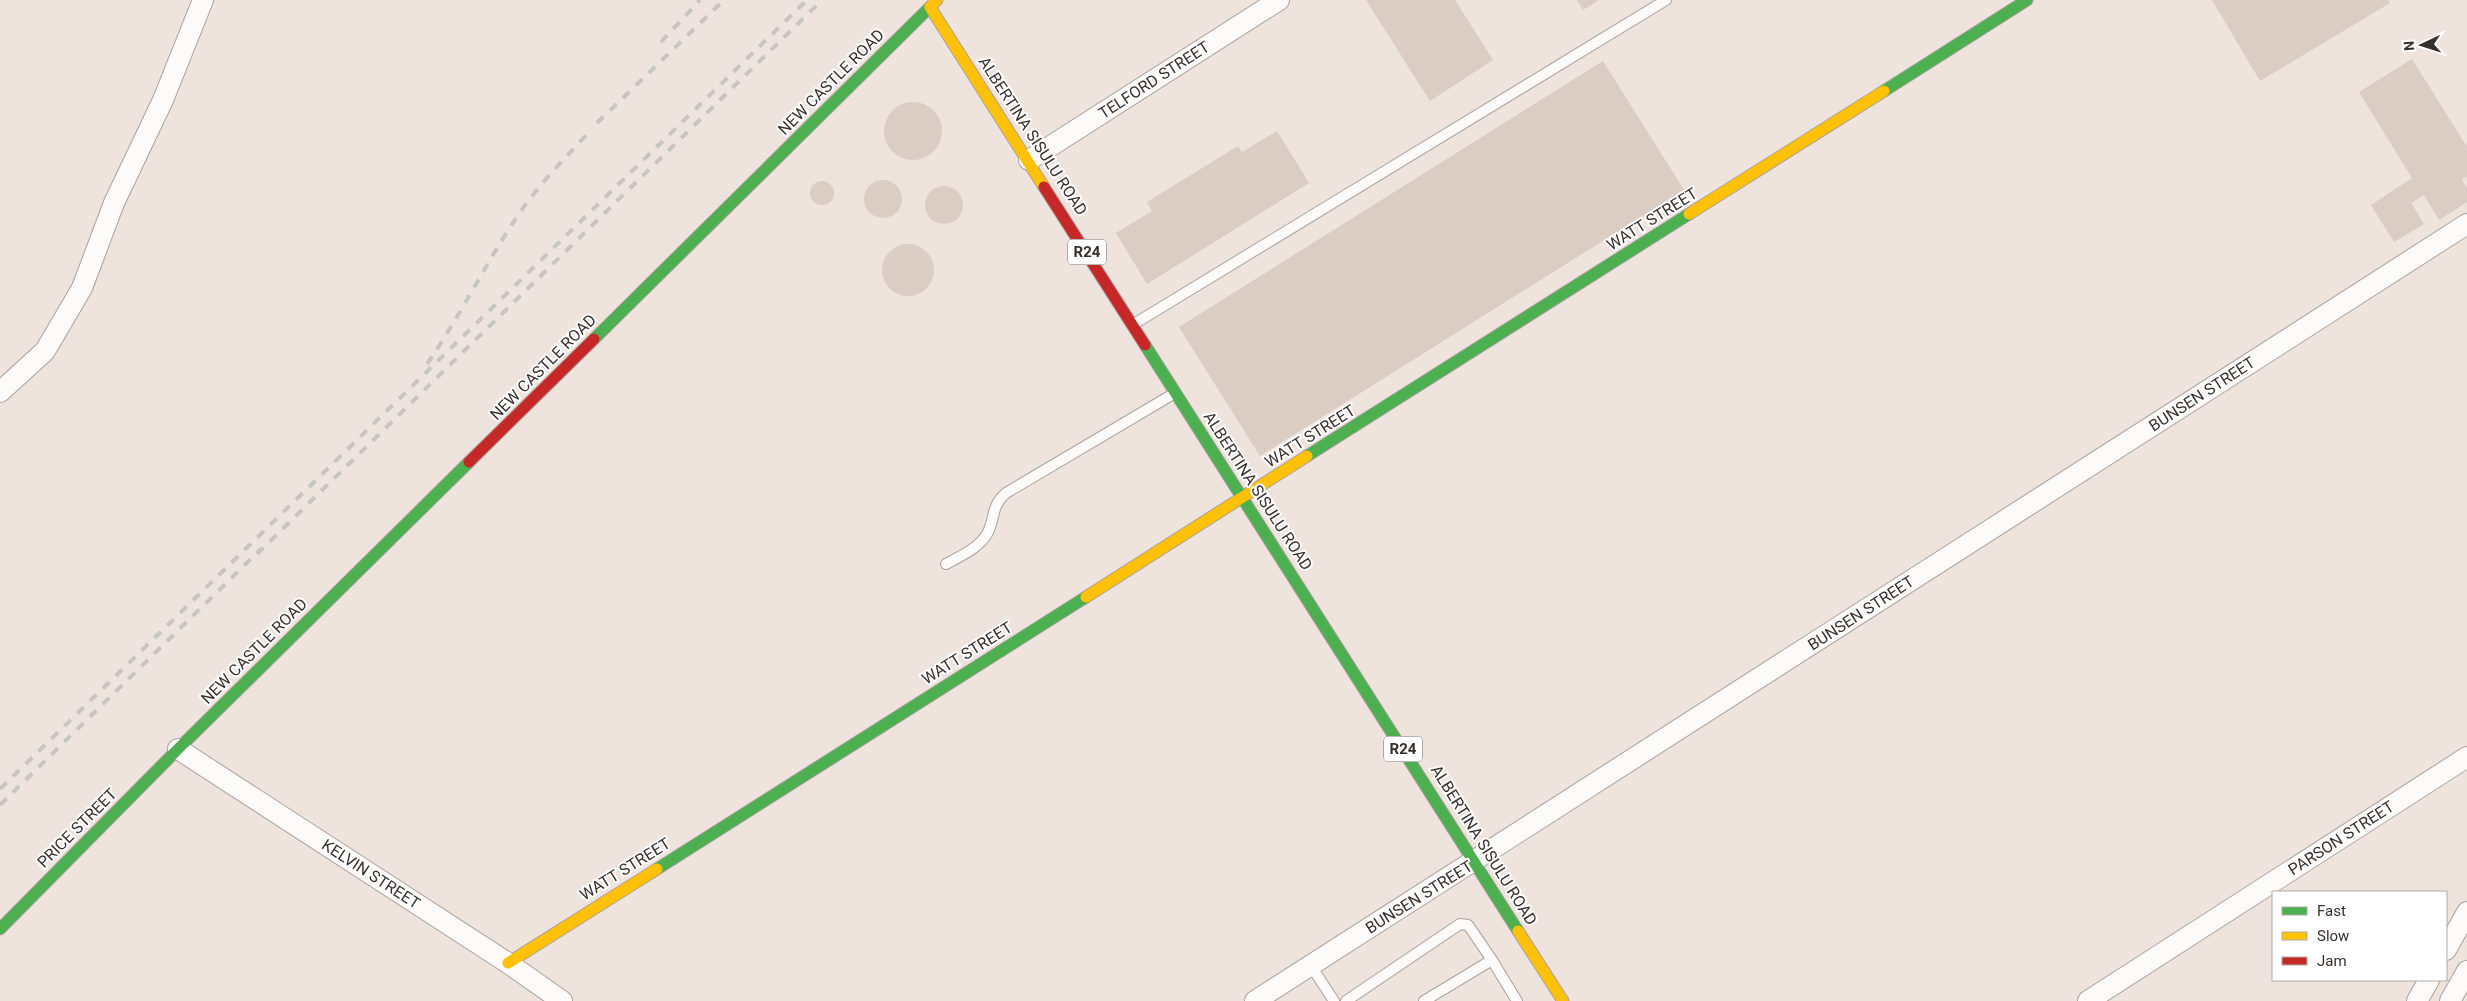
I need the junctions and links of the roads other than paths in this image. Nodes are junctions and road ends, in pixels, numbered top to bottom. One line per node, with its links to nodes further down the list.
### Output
1 (203, 0): 9 (street)
2 (1279, 0): 6 (street, TELFORD STREET)
3 (1666, 0): 8 (lane)
4 (2027, 0): 11 (street, WATT STREET)
5 (933, 3): 6 (street, ALBERTINA SISULU ROAD / R24); 13 (street, NEW CASTLE ROAD)
6 (1029, 160): 8 (street, ALBERTINA SISULU ROAD / R24)
7 (2467, 224): 15 (street, BUNSEN STREET)
8 (1133, 324): 10 (street, ALBERTINA SISULU ROAD / R24)
9 (0, 392)
10 (1176, 392): 11 (street, ALBERTINA SISULU ROAD / R24); 12 (lane)
11 (1243, 498): 15 (street, ALBERTINA SISULU ROAD / R24); 20 (street, WATT STREET)
12 (946, 564)
13 (178, 749): 17 (street, PRICE STREET); 20 (street, KELVIN STREET)
14 (2467, 757): 32 (street, PARSON STREET)
15 (1475, 861): 21 (street, BUNSEN STREET); 31 (street, ALBERTINA SISULU ROAD / R24)
16 (2467, 912): 18 (street)
17 (0, 929)
18 (2447, 948)
19 (1492, 960): 25 (lane); 29 (lane); 30 (lane)
20 (508, 963): 26 (street, KELVIN STREET)
21 (1311, 966): 27 (street, BUNSEN STREET); 28 (lane)
22 (2467, 971): 24 (street)
23 (2428, 981): 33 (street)
24 (2458, 995)
25 (1515, 1000)
26 (562, 1001)
27 (1255, 1001)
28 (1334, 1001)
29 (1346, 1001)
30 (1424, 1001)
31 (1563, 1001)
32 (2088, 1001)
33 (2417, 1001)

